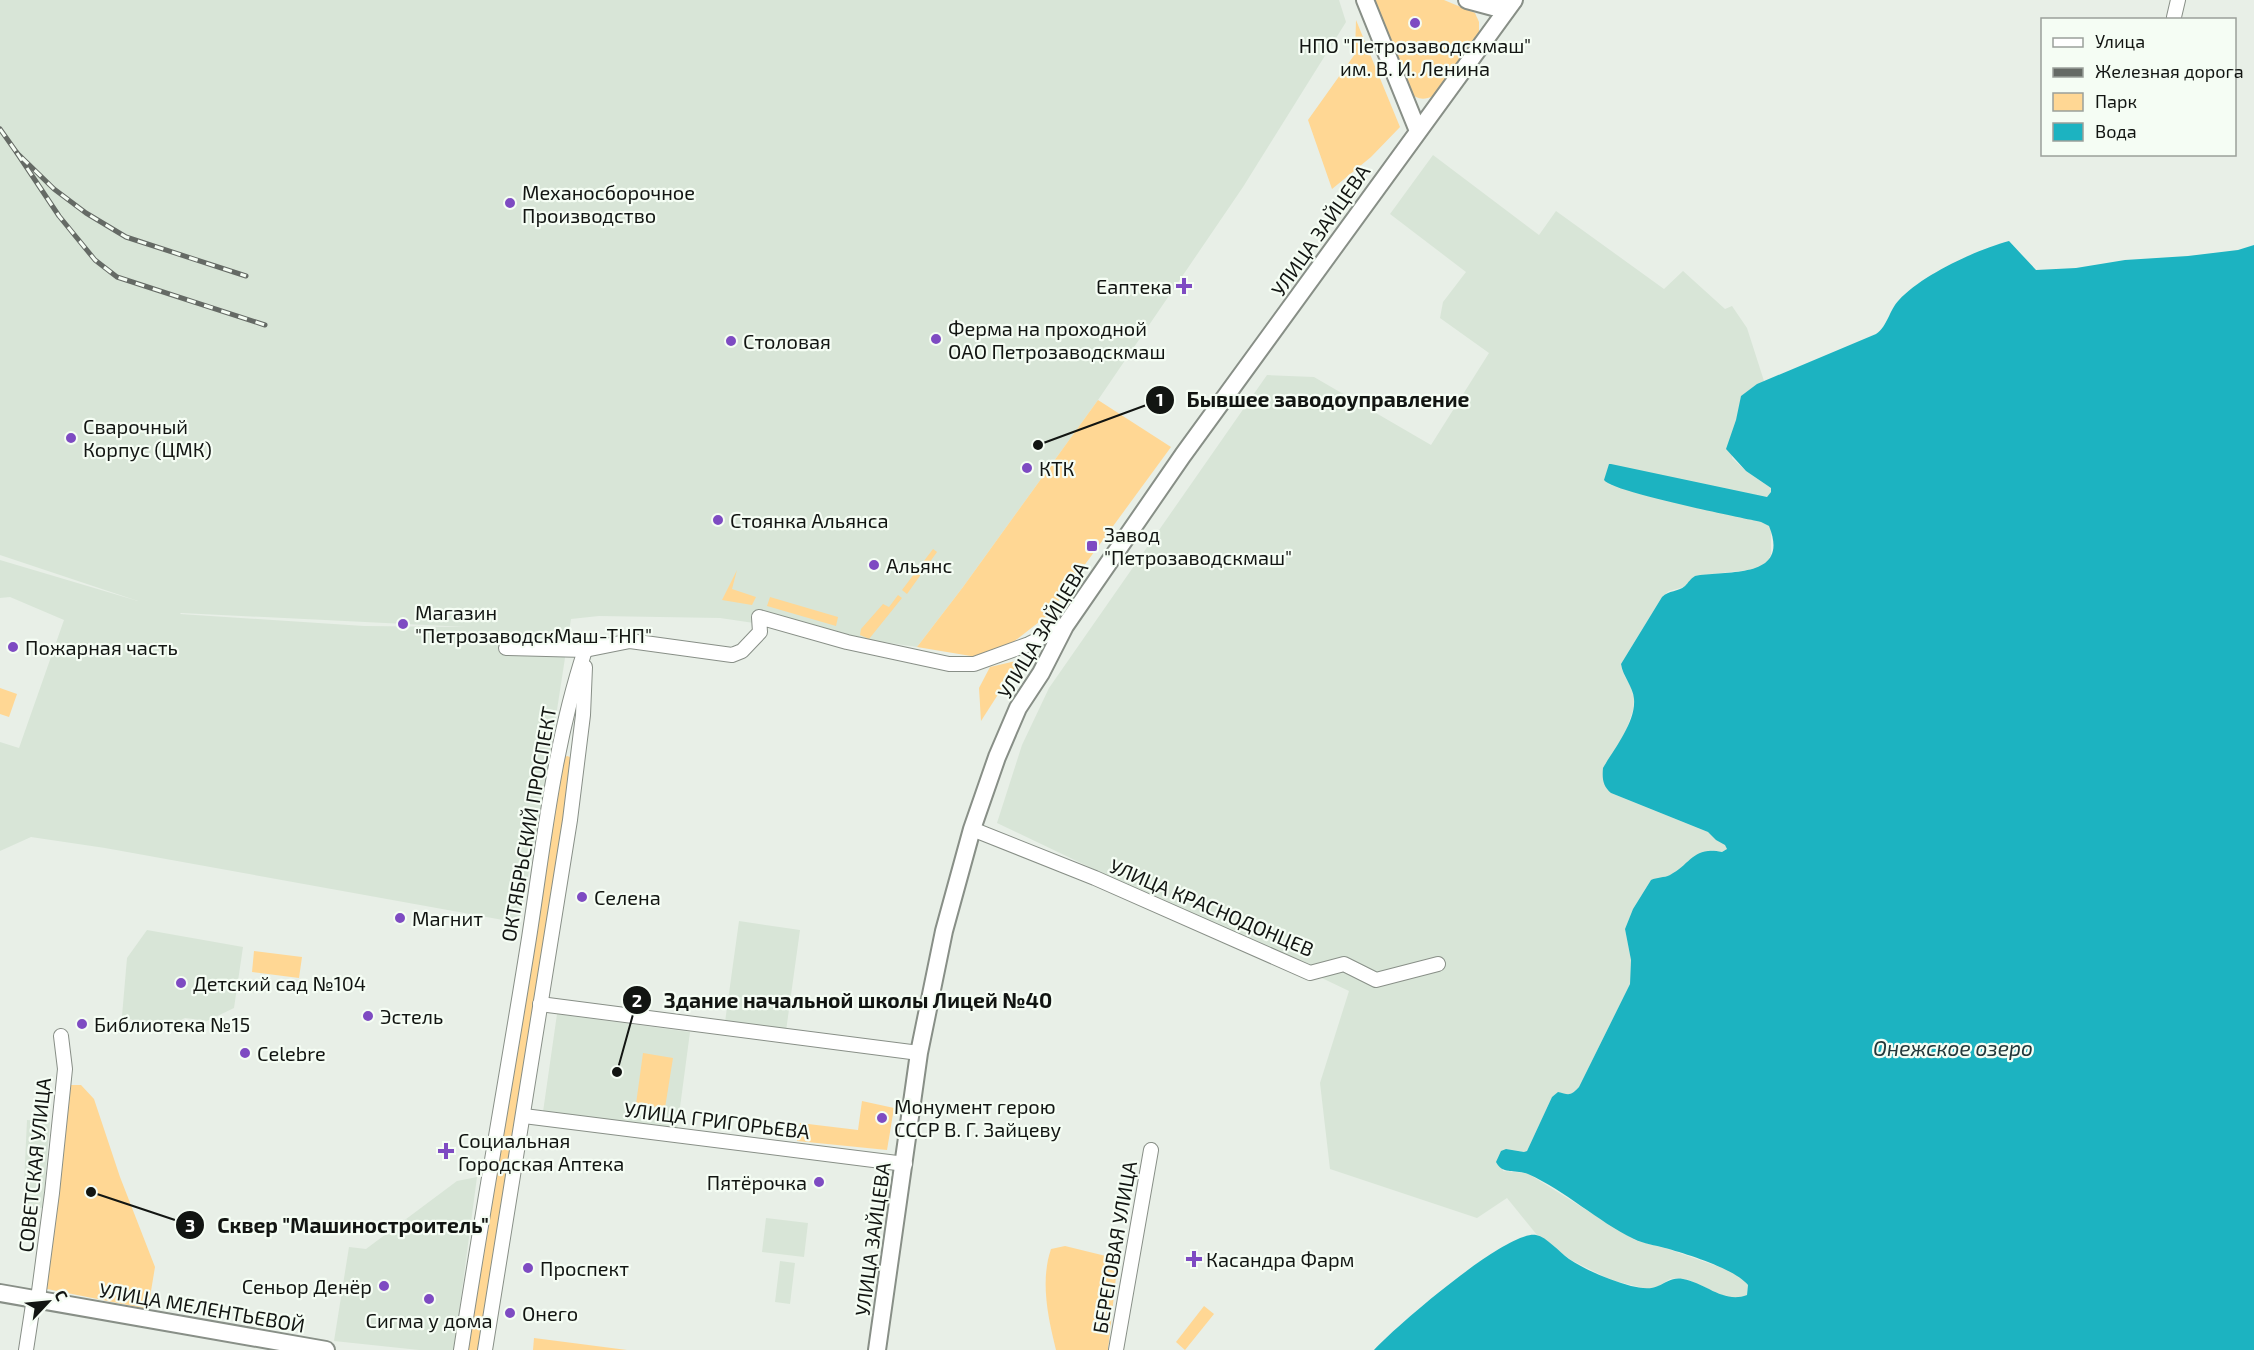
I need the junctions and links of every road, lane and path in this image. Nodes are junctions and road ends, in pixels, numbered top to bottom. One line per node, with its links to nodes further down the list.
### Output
1 (2178, 0): 5 (street)
2 (1367, 1): 7 (main road)
3 (1514, 1): 4 (main road); 6 (main road, УЛИЦА ЗАЙЦЕВА)
4 (1473, 2): 6 (main road)
5 (2174, 17)
6 (1486, 38): 8 (main road, УЛИЦА ЗАЙЦЕВА)
7 (1403, 95): 8 (main road); 9 (main road)
8 (1439, 103): 9 (main road, УЛИЦА ЗАЙЦЕВА)
9 (1418, 131): 10 (main road, УЛИЦА ЗАЙЦЕВА)
10 (1065, 626): 12 (street); 15 (main road, УЛИЦА ЗАЙЦЕВА)
11 (506, 648): 12 (street)
12 (585, 650): 13 (street, ОКТЯБРЬСКИЙ ПРОСПЕКТ); 14 (street, ОКТЯБРЬСКИЙ ПРОСПЕКТ)
13 (558, 753): 14 (street); 16 (street, ОКТЯБРЬСКИЙ ПРОСПЕКТ)
14 (579, 760): 17 (street, ОКТЯБРЬСКИЙ ПРОСПЕКТ)
15 (972, 829): 18 (street, УЛИЦА КРАСНОДОНЦЕВ); 21 (main road, УЛИЦА ЗАЙЦЕВА)
16 (526, 957): 17 (street); 22 (street, ОКТЯБРЬСКИЙ ПРОСПЕКТ)
17 (548, 959): 19 (street, ОКТЯБРЬСКИЙ ПРОСПЕКТ)
18 (1438, 964)
19 (540, 1004): 21 (street); 23 (street, ОКТЯБРЬСКИЙ ПРОСПЕКТ)
20 (61, 1036): 30 (street, СОВЕТСКАЯ УЛИЦА)
21 (919, 1053): 26 (main road, УЛИЦА ЗАЙЦЕВА)
22 (505, 1079): 23 (street); 27 (street, ОКТЯБРЬСКИЙ ПРОСПЕКТ)
23 (528, 1082): 24 (street, ОКТЯБРЬСКИЙ ПРОСПЕКТ)
24 (524, 1116): 26 (street, УЛИЦА ГРИГОРЬЕВА); 28 (street, ОКТЯБРЬСКИЙ ПРОСПЕКТ)
25 (1151, 1150): 36 (street, БЕРЕГОВАЯ УЛИЦА)
26 (904, 1164): 35 (main road, УЛИЦА ЗАЙЦЕВА)
27 (482, 1222): 28 (street); 33 (street, ОКТЯБРЬСКИЙ ПРОСПЕКТ)
28 (505, 1227): 34 (street, ОКТЯБРЬСКИЙ ПРОСПЕКТ)
29 (0, 1293): 30 (main road, УЛИЦА МЕЛЕНТЬЕВОЙ)
30 (36, 1299): 31 (street, СОВЕТСКАЯ УЛИЦА); 32 (main road, УЛИЦА МЕЛЕНТЬЕВОЙ)
31 (26, 1350)
32 (326, 1350)
33 (461, 1350)
34 (485, 1350)
35 (877, 1350)
36 (1116, 1350)

